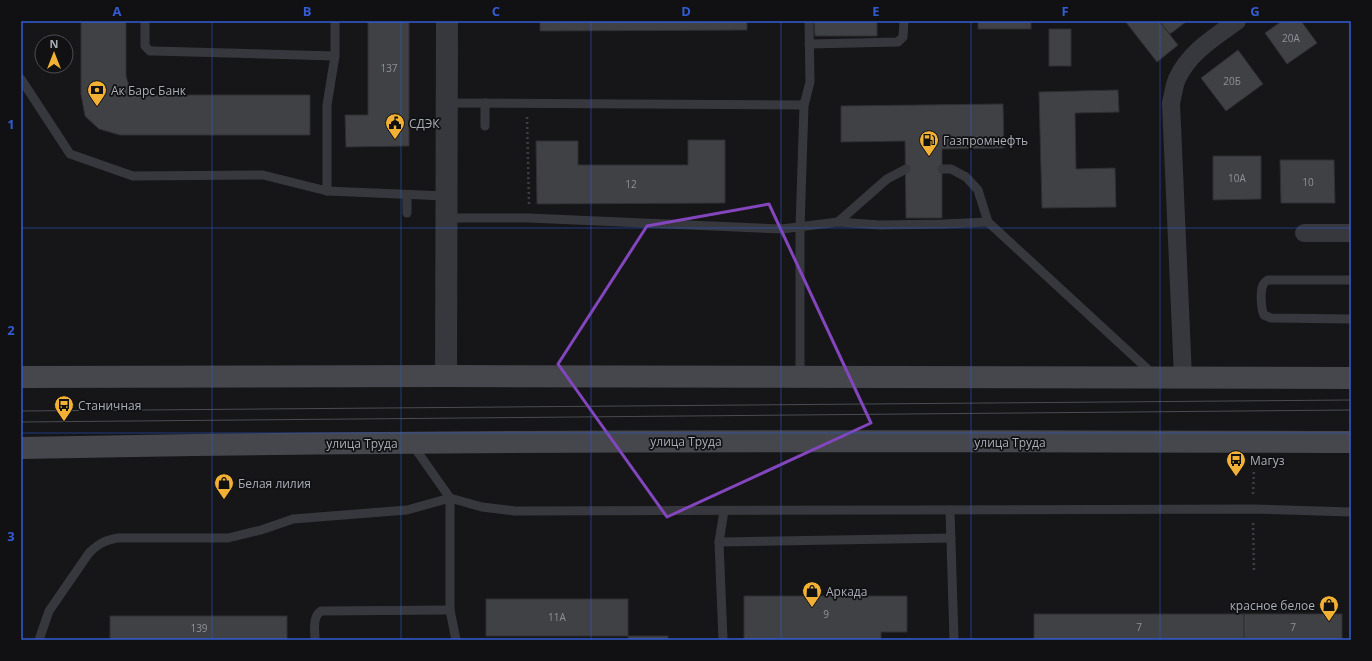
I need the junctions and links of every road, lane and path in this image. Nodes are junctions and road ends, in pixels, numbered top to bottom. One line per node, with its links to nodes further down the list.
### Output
1 (144, 21): 8 (lane)
2 (335, 21): 8 (lane)
3 (447, 21): 10 (street)
4 (809, 21): 7 (lane)
5 (904, 21): 7 (lane)
6 (1237, 21): 36 (street)
7 (809, 44): 12 (lane)
8 (335, 56): 17 (lane)
9 (21, 79): 17 (lane)
10 (447, 103): 11 (lane); 19 (street)
11 (485, 103): 12 (lane); 14 (lane)
12 (804, 105): 25 (lane)
13 (527, 117): 22 (path)
14 (485, 126)
15 (906, 169): 23 (lane)
16 (942, 169): 24 (lane)
17 (327, 192): 18 (lane)
18 (407, 195): 19 (lane); 20 (lane)
19 (446, 196): 21 (street)
20 (407, 213)
21 (447, 218): 22 (lane); 31 (street)
22 (529, 218): 25 (lane)
23 (838, 222): 24 (lane); 25 (lane)
24 (988, 222): 35 (lane)
25 (800, 228): 32 (lane)
26 (1304, 233): 27 (street)
27 (1351, 234)
28 (1351, 280): 29 (lane)
29 (1351, 319)
30 (21, 365): 34 (main road)
31 (446, 376): 32 (main road); 34 (main road)
32 (800, 376): 35 (main road)
33 (21, 377): 34 (main road)
34 (50, 377)
35 (1157, 377): 36 (main road)
36 (1183, 377): 37 (main road)
37 (1351, 378)
38 (1351, 442): 39 (main road, улица Труда)
39 (412, 443): 40 (main road, улица Труда); 43 (lane)
40 (71, 447): 41 (main road, улица Труда); 42 (main road)
41 (21, 448)
42 (21, 462)
43 (450, 498): 45 (lane); 49 (lane); 50 (lane)
44 (950, 510): 45 (lane); 46 (lane); 47 (lane)
45 (724, 511): 48 (lane)
46 (1351, 512)
47 (951, 538): 48 (lane); 54 (lane)
48 (719, 542): 53 (lane)
49 (450, 610): 51 (lane); 52 (lane)
50 (39, 640)
51 (315, 640)
52 (456, 640)
53 (723, 640)
54 (954, 640)

